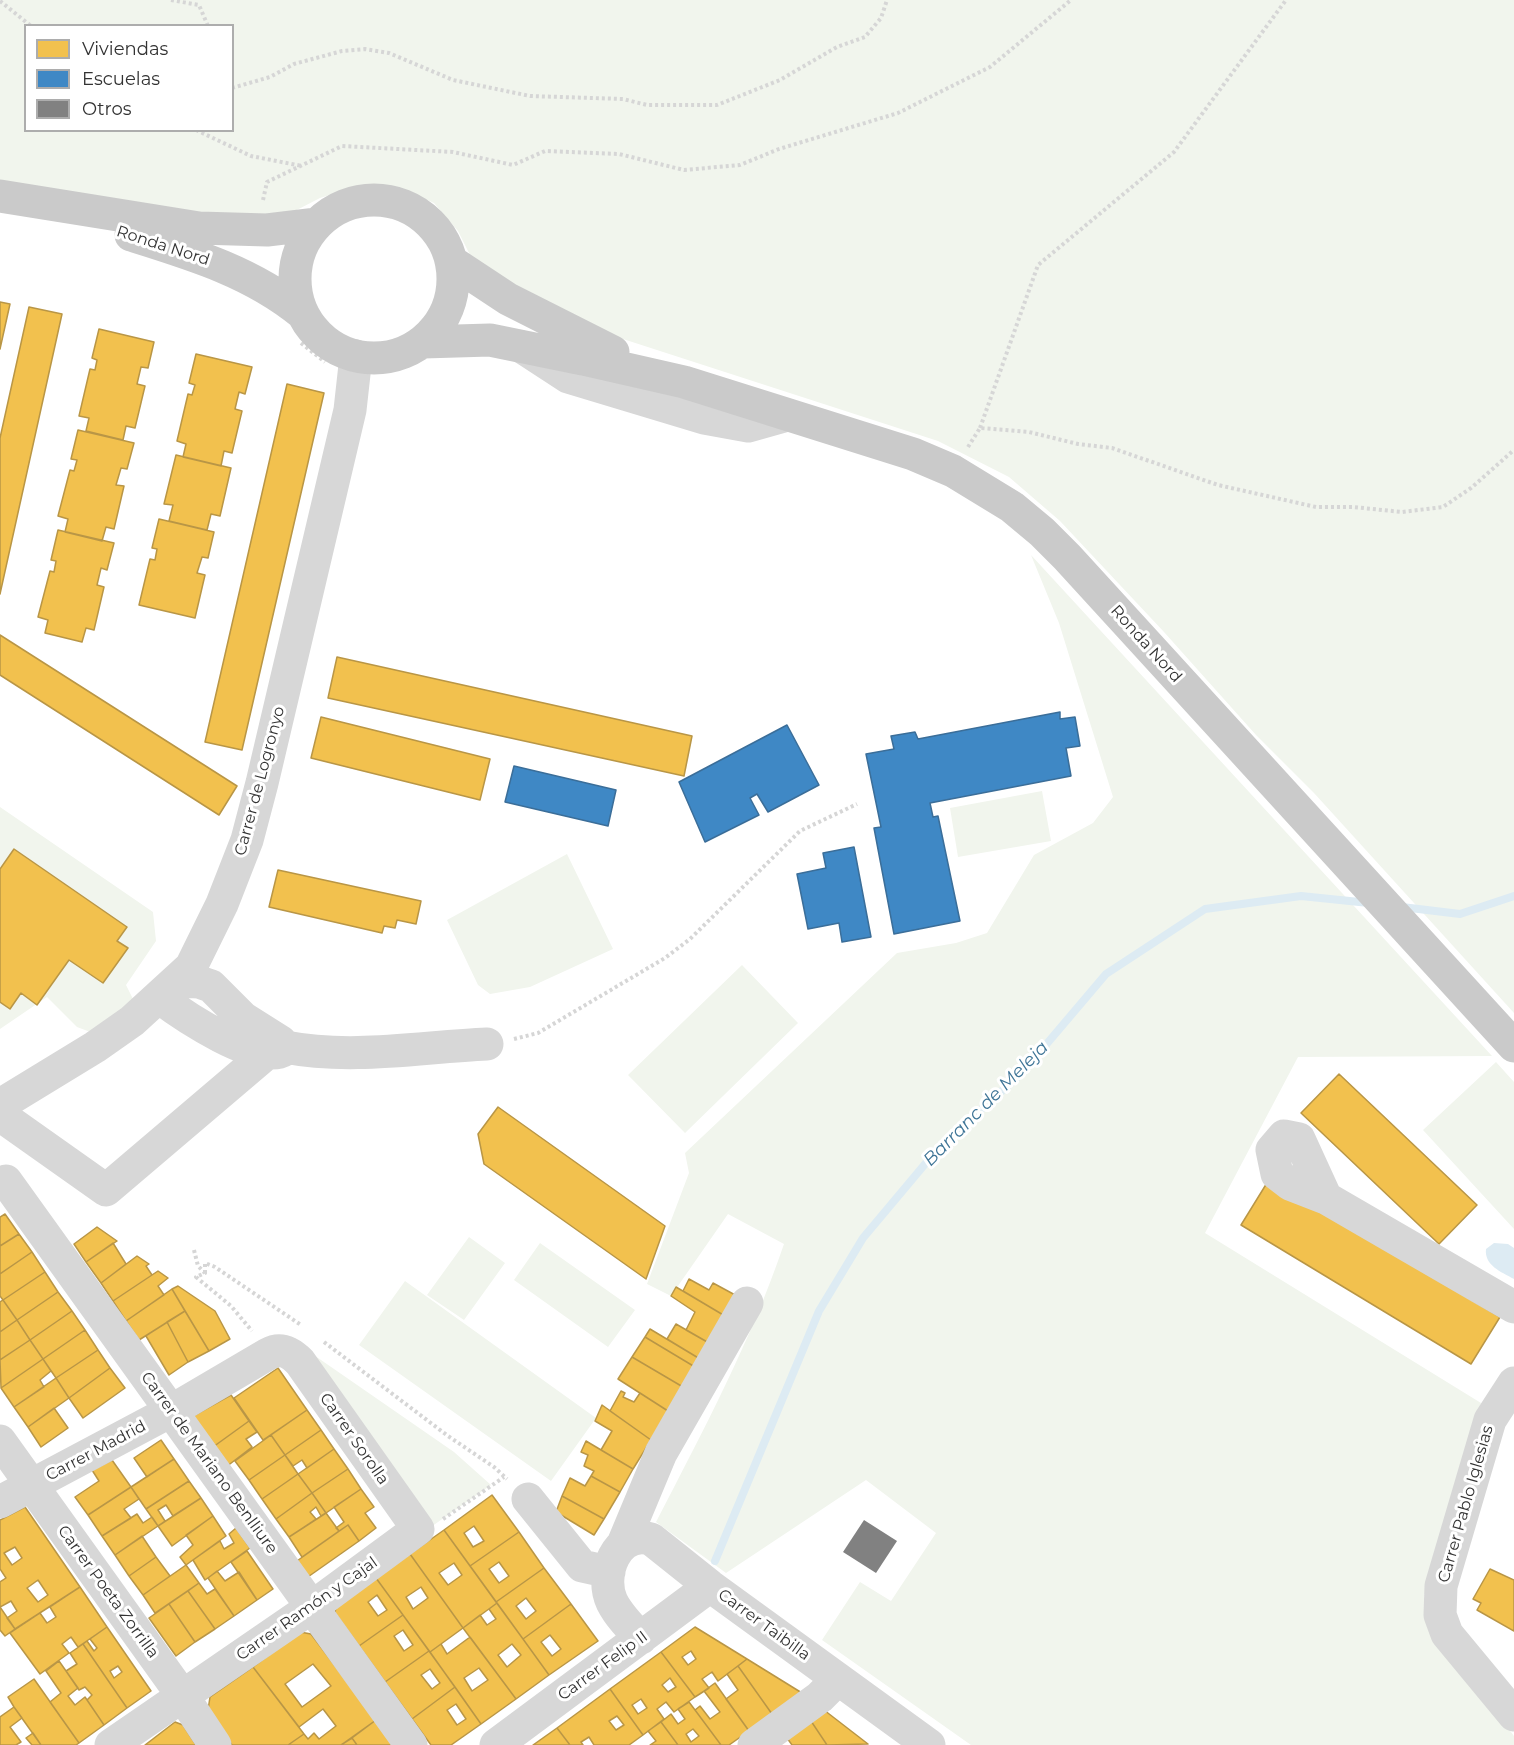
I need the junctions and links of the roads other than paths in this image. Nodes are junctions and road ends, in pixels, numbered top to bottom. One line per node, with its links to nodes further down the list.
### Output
1 (7, 198): 2 (main road, Ronda Nord); 4 (main road, Ronda Nord)
2 (317, 224): 3 (main road); 4 (main road)
3 (452, 262): 5 (main road); 8 (main road, Ronda Nord)
4 (301, 327): 7 (main road)
5 (423, 342): 6 (main road, Ronda Nord); 7 (main road)
6 (522, 347): 8 (main road, Ronda Nord); 9 (street)
7 (342, 361): 10 (street, Carrer de Logronyo)
8 (684, 382): 9 (main road, Ronda Nord)
9 (787, 415): 14 (main road, Ronda Nord)
10 (204, 944): 11 (street); 12 (street, Carrer de Logronyo)
11 (211, 986): 12 (street); 15 (street)
12 (169, 990): 15 (street); 16 (street, Carrer de Logronyo)
13 (487, 1044): 15 (street)
14 (1514, 1046)
15 (276, 1050): 16 (street)
16 (3, 1104)
17 (6, 1181): 23 (street, Carrer de Mariano Benlliure)
18 (1326, 1198): 20 (street)
19 (747, 1303): 29 (street)
20 (1514, 1307)
21 (287, 1344): 23 (street, Carrer Madrid); 28 (street, Carrer Sorolla)
22 (1514, 1383): 35 (street, Carrer Pablo Iglesias)
23 (171, 1411): 25 (street, Carrer Madrid); 31 (street, Carrer de Mariano Benlliure)
24 (0, 1441): 25 (street, Carrer Poeta Zorrilla)
25 (31, 1485): 27 (street, Carrer Madrid); 34 (street, Carrer Poeta Zorrilla)
26 (528, 1499): 29 (street, Carrer Taibilla)
27 (0, 1502)
28 (418, 1529): 31 (street, Carrer Ramón y Cajal)
29 (629, 1542): 30 (street, Carrer Taibilla); 32 (street)
30 (710, 1586): 32 (street, Carrer Felip II); 33 (street, Carrer Taibilla)
31 (312, 1607): 34 (street, Carrer Ramón y Cajal); 38 (street, Carrer de Mariano Benlliure)
32 (641, 1638): 39 (street, Carrer Felip II)
33 (838, 1679): 40 (street); 41 (street, Carrer Taibilla)
34 (182, 1695): 36 (street, Carrer Ramón y Cajal); 37 (street, Carrer Poeta Zorrilla)
35 (1514, 1715)
36 (111, 1745)
37 (215, 1745)
38 (411, 1745)
39 (495, 1745)
40 (754, 1745)
41 (929, 1745)

